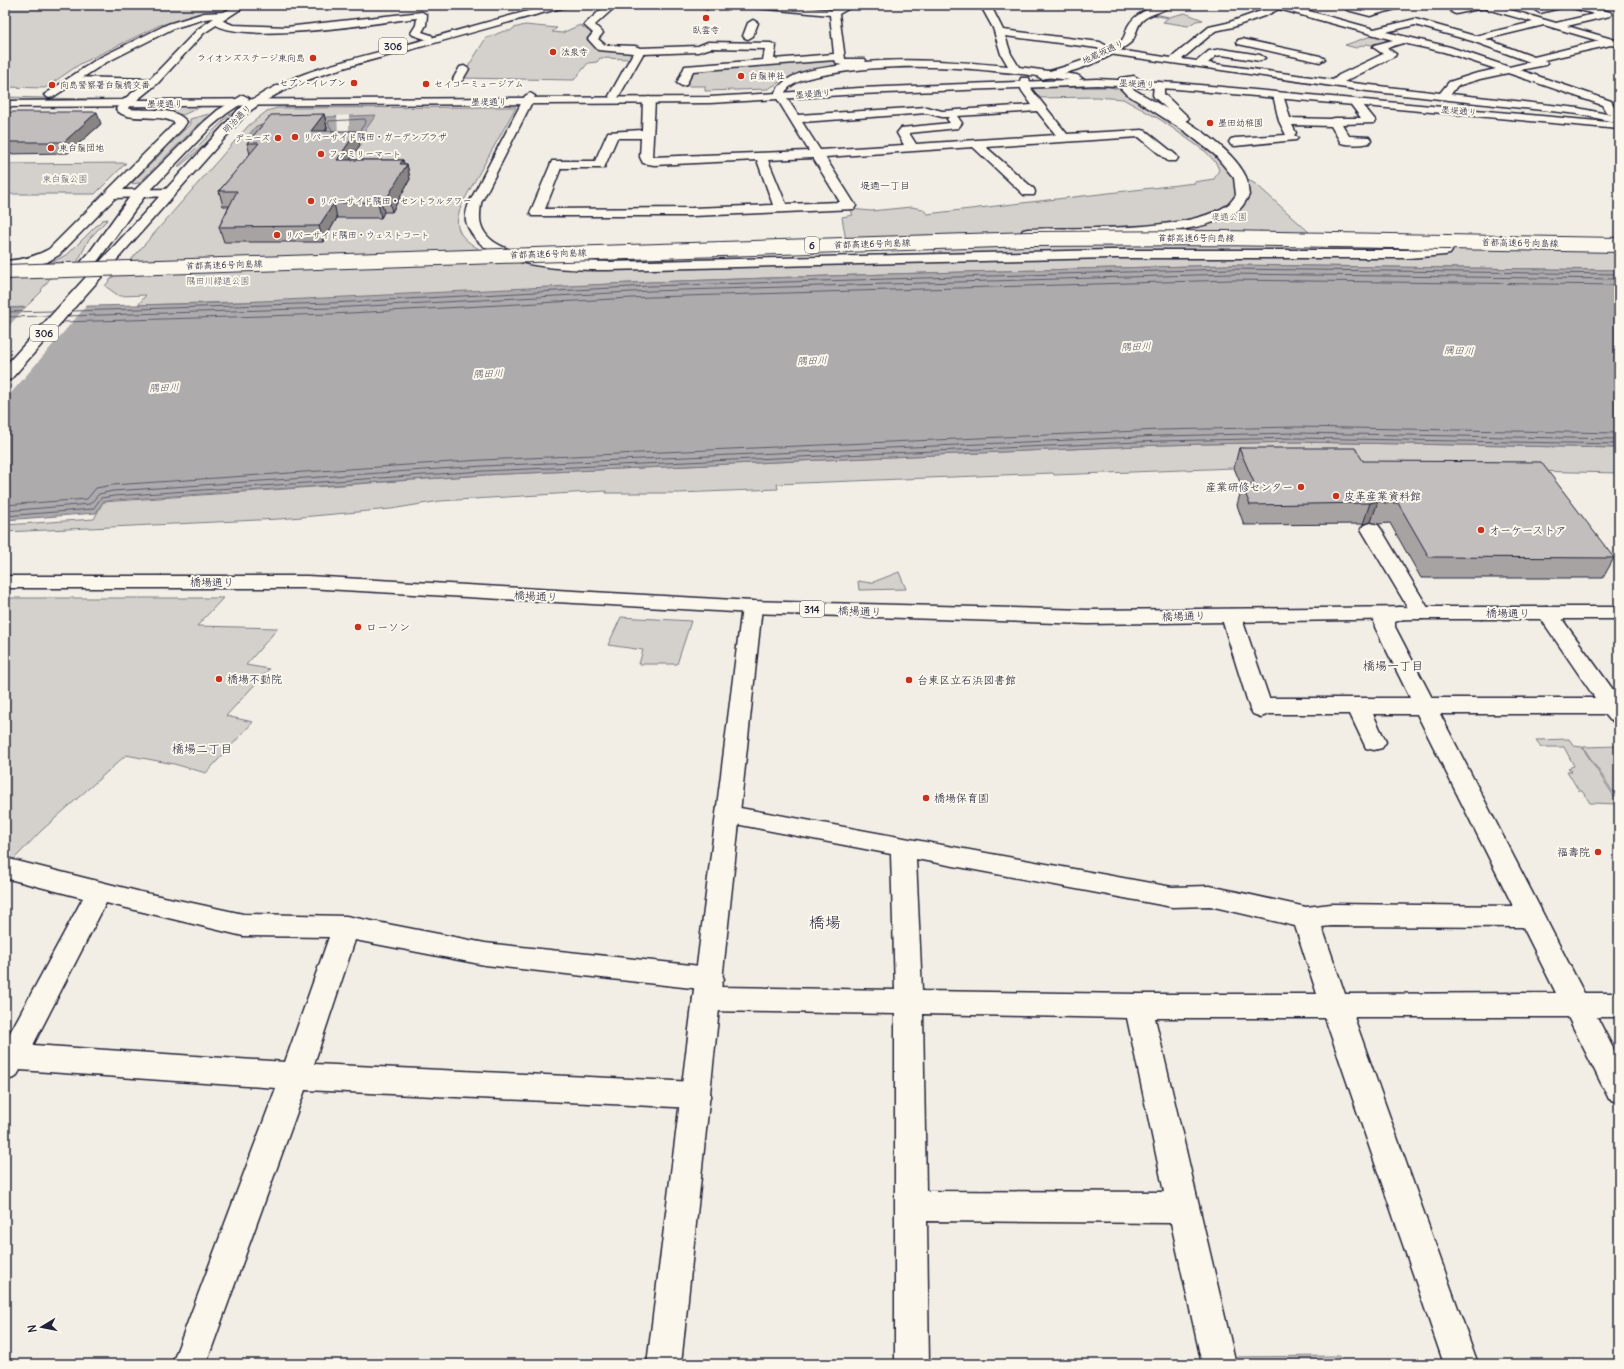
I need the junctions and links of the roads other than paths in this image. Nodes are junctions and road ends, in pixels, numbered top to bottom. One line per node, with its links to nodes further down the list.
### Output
1 (242, 5): 24 (main road)
2 (546, 5): 34 (main road, 明治通り / 306)
3 (562, 5): 71 (main road, 明治通り / 306)
4 (612, 5): 40 (main road)
5 (635, 5): 6 (main road)
6 (640, 5)
7 (761, 5): 20 (main road)
8 (850, 5): 20 (main road)
9 (988, 5): 29 (main road)
10 (1166, 5): 41 (main road, 地蔵坂通り)
11 (1278, 5): 22 (main road); 47 (main road)
12 (1400, 5): 16 (main road)
13 (1484, 5): 19 (main road); 26 (main road)
14 (1560, 5): 18 (main road)
15 (1572, 5): 21 (main road)
16 (1354, 6): 22 (main road)
17 (1530, 8): 18 (main road)
18 (1540, 10): 25 (main road)
19 (1456, 11)
20 (834, 13): 43 (main road)
21 (1607, 14): 23 (main road); 25 (main road)
22 (1319, 17): 30 (main road)
23 (1619, 17)
24 (221, 18): 34 (main road); 58 (main road); 59 (main road)
25 (1579, 21): 28 (main road)
26 (1543, 22): 28 (main road); 36 (main road)
27 (753, 23): 33 (main road)
28 (1556, 26): 35 (main road)
29 (999, 32): 41 (main road); 51 (main road)
30 (1375, 32): 31 (main road); 37 (main road)
31 (1456, 34): 36 (main road); 38 (main road)
32 (1619, 34): 35 (main road)
33 (748, 36)
34 (428, 37): 71 (main road, 明治通り / 306)
35 (1599, 38): 39 (main road)
36 (1475, 39): 46 (main road)
37 (1404, 40): 38 (main road); 62 (main road)
38 (1416, 43): 53 (main road)
39 (1614, 43): 46 (main road)
40 (637, 51): 49 (main road); 69 (main road)
41 (1109, 51): 47 (main road); 54 (main road, 地蔵坂通り)
42 (1222, 52): 44 (main road); 45 (main road); 50 (main road)
43 (839, 57): 49 (main road); 51 (main road)
44 (1320, 59)
45 (1270, 60)
46 (1533, 60): 53 (main road)
47 (1173, 61): 50 (main road)
48 (1283, 62): 55 (main road)
49 (768, 63): 61 (main road)
50 (1199, 65): 55 (main road)
51 (1014, 68): 54 (main road); 66 (main road)
52 (464, 69): 57 (main road)
53 (1506, 70): 70 (main road); 77 (main road)
54 (1050, 74): 56 (main road); 60 (main road, 地蔵坂通り)
55 (1283, 75): 62 (main road)
56 (1077, 78): 60 (main road, 墨堤通り); 63 (main road, 墨堤通り)
57 (458, 79)
58 (71, 80): 59 (main road); 67 (main road)
59 (153, 82): 73 (main road)
60 (1025, 82): 63 (main road, 墨堤通り); 66 (main road, 墨堤通り); 79 (main road)
61 (682, 83)
62 (1336, 83): 70 (main road)
63 (1128, 84): 64 (main road, 墨堤通り); 82 (main road, 墨堤通り); 104 (main road, bridge)
64 (1159, 85): 68 (main road, 墨堤通り); 83 (main road)
65 (5, 94): 67 (main road, 墨堤通り)
66 (780, 94): 69 (main road, 墨堤通り); 72 (main road, 墨堤通り); 84 (main road)
67 (49, 95): 73 (main road, 墨堤通り)
68 (1278, 95): 76 (main road, 墨堤通り); 85 (main road)
69 (614, 96): 75 (main road, 墨堤通り)
70 (1443, 96): 80 (main road)
71 (247, 100): 73 (main road, 墨堤通り); 75 (main road, 墨堤通り); 100 (main road, 明治通り / 306); 102 (main road, 明治通り / 306)
72 (649, 100): 75 (main road, 墨堤通り); 89 (main road)
73 (128, 101): 78 (main road, 墨堤通り); 101 (main road)
74 (1619, 101): 77 (main road)
75 (527, 102): 106 (main road, bridge)
76 (1355, 102): 86 (main road); 88 (main road, 墨堤通り)
77 (1607, 103): 80 (main road); 82 (main road)
78 (5, 104)
79 (1040, 108): 81 (main road); 91 (main road)
80 (1578, 111): 82 (main road)
81 (949, 113): 84 (main road); 95 (main road)
82 (1618, 116)
83 (1183, 118)
84 (794, 119): 96 (main road)
85 (1285, 121): 86 (main road); 94 (main road)
86 (1335, 123): 92 (main road)
87 (1122, 124): 90 (main road)
88 (1619, 126)
89 (647, 134): 97 (main road); 103 (main road)
90 (1131, 134): 91 (main road); 98 (main road)
91 (1064, 138): 93 (main road)
92 (1365, 140)
93 (976, 144): 95 (main road); 99 (main road)
94 (1244, 144)
95 (912, 148): 96 (main road)
96 (816, 154): 97 (main road); 103 (main road)
97 (761, 156): 103 (main road)
98 (1172, 158)
99 (1029, 192)
100 (168, 193): 102 (main road); 112 (main road, 明治通り / 306)
101 (112, 194): 102 (main road); 108 (main road)
102 (139, 194): 111 (main road, 明治通り / 306)
103 (781, 208)
104 (873, 244): 105 (main road, 首都高速6号向島線 / 6, bridge); 109 (main road, 首都高速6号向島線 / 6, bridge)
105 (1619, 245)
106 (1445, 251): 107 (main road, 首都高速6号向島線 / 6); 110 (main road, 首都高速6号向島線 / 6)
107 (1619, 254)
108 (5, 265)
109 (5, 272)
110 (5, 280)
111 (37, 318)
112 (5, 376)
113 (1371, 529): 116 (main road)
114 (5, 582): 115 (main road, 橋場通り / 314)
115 (752, 607): 119 (main road, 橋場通り / 314); 124 (main road)
116 (1410, 613): 117 (main road, 橋場通り / 314); 119 (main road, 橋場通り / 314); 121 (main road)
117 (1547, 613): 118 (main road, 橋場通り / 314); 122 (main road)
118 (1619, 613)
119 (1231, 616): 120 (main road)
120 (1358, 706): 121 (main road); 123 (main road)
121 (1425, 706): 122 (main road); 128 (main road)
122 (1617, 710)
123 (1374, 742)
124 (729, 815): 125 (main road); 131 (main road)
125 (903, 848): 129 (main road); 132 (main road)
126 (5, 868): 127 (main road)
127 (99, 892): 130 (main road); 137 (main road)
128 (1531, 917): 129 (main road); 134 (main road)
129 (1306, 918): 133 (main road)
130 (346, 927): 131 (main road); 138 (main road)
131 (708, 989): 132 (main road); 140 (main road)
132 (909, 1004): 136 (main road); 141 (main road)
133 (1335, 1005): 134 (main road); 136 (main road); 147 (main road)
134 (1575, 1005): 135 (main road); 139 (main road)
135 (1619, 1005)
136 (1138, 1006): 142 (main road)
137 (7, 1060): 138 (main road)
138 (295, 1076): 140 (main road); 143 (main road)
139 (1619, 1090)
140 (696, 1095): 144 (main road)
141 (911, 1206): 142 (main road); 145 (main road)
142 (1184, 1208): 146 (main road)
143 (189, 1364)
144 (664, 1364)
145 (912, 1364)
146 (1219, 1364)
147 (1461, 1364)

